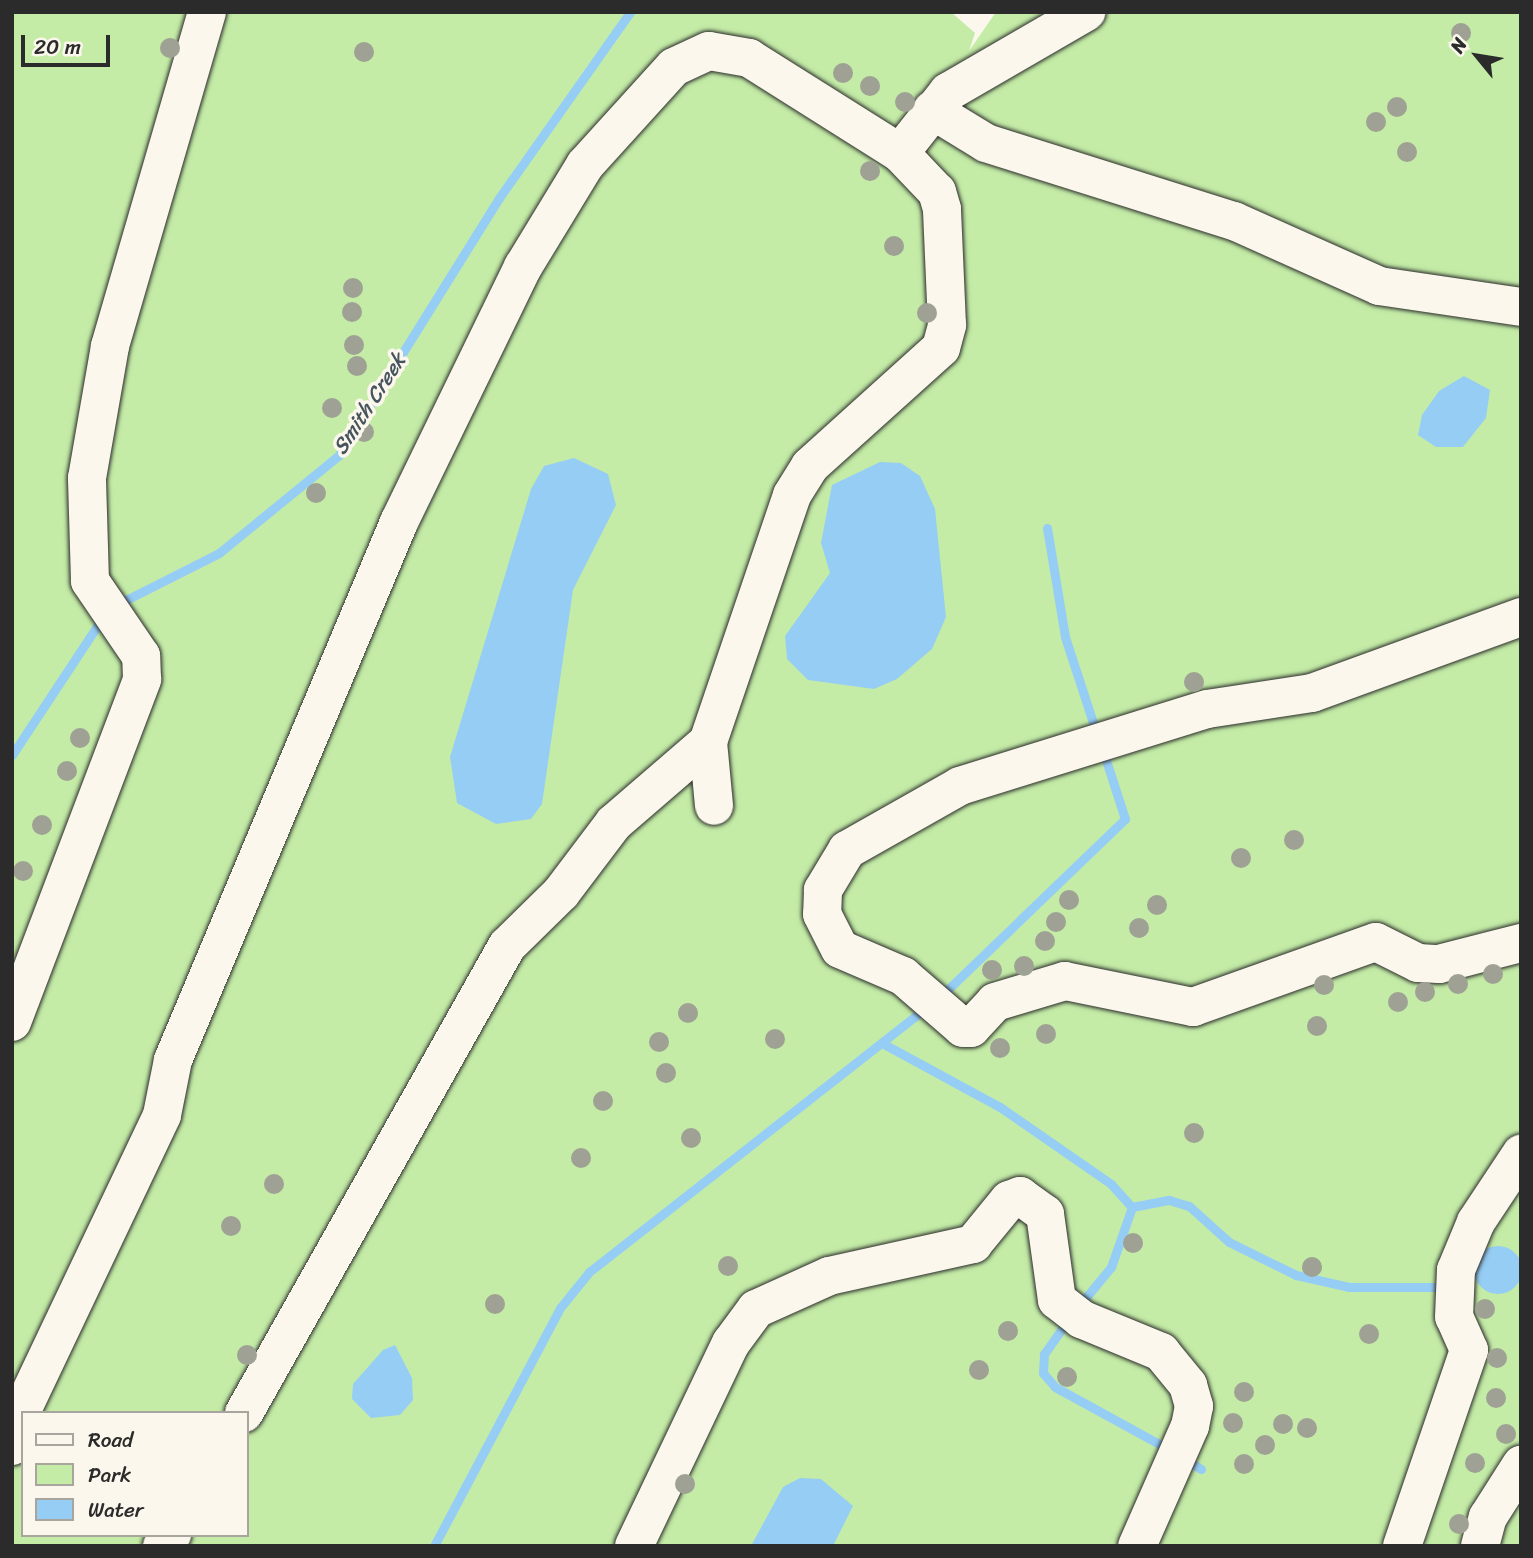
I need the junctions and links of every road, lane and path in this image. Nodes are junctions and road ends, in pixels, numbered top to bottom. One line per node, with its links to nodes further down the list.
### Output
1 (207, 12): 10 (lane)
2 (1086, 12): 3 (lane)
3 (932, 110): 4 (lane); 5 (lane)
4 (900, 153): 7 (lane); 12 (lane)
5 (1521, 307)
6 (1521, 617): 9 (lane)
7 (708, 742): 8 (lane); 13 (lane)
8 (714, 806)
9 (1521, 943)
10 (12, 1023)
11 (1521, 1154): 19 (lane)
12 (22, 1411)
13 (245, 1411)
14 (21, 1416): 15 (lane)
15 (12, 1446)
16 (1521, 1465): 20 (lane)
17 (634, 1546): 18 (lane)
18 (1137, 1546)
19 (1402, 1546)
20 (1480, 1546)

